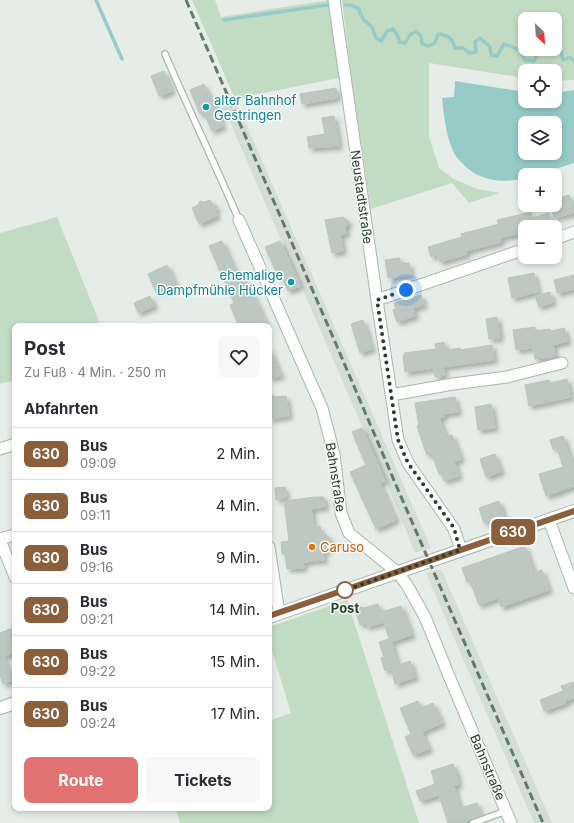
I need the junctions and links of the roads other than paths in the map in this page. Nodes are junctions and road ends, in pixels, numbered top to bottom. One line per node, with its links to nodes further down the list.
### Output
1 (334, 0): 7 (street, Neustadtstraße)
2 (165, 54): 3 (lane)
3 (240, 220): 18 (street, Bahnstraße)
4 (574, 232): 5 (street)
5 (562, 236)
6 (518, 251): 7 (street)
7 (377, 300): 9 (street, Neustadtstraße)
8 (562, 363): 9 (street)
9 (391, 394): 16 (street, Neustadtstraße)
10 (12, 445): 11 (street)
11 (0, 449)
12 (574, 511): 13 (main road)
13 (549, 520): 16 (main road); 20 (street)
14 (12, 536): 15 (street)
15 (0, 540): 17 (street)
16 (460, 550): 18 (main road)
17 (12, 570)
18 (397, 572): 21 (main road); 24 (street, Bahnstraße)
19 (272, 588): 21 (street)
20 (574, 588)
21 (274, 615)
22 (12, 704): 23 (main road)
23 (0, 708)
24 (506, 811): 25 (lane); 26 (street, Bahnstraße)
25 (473, 823)
26 (512, 823)

